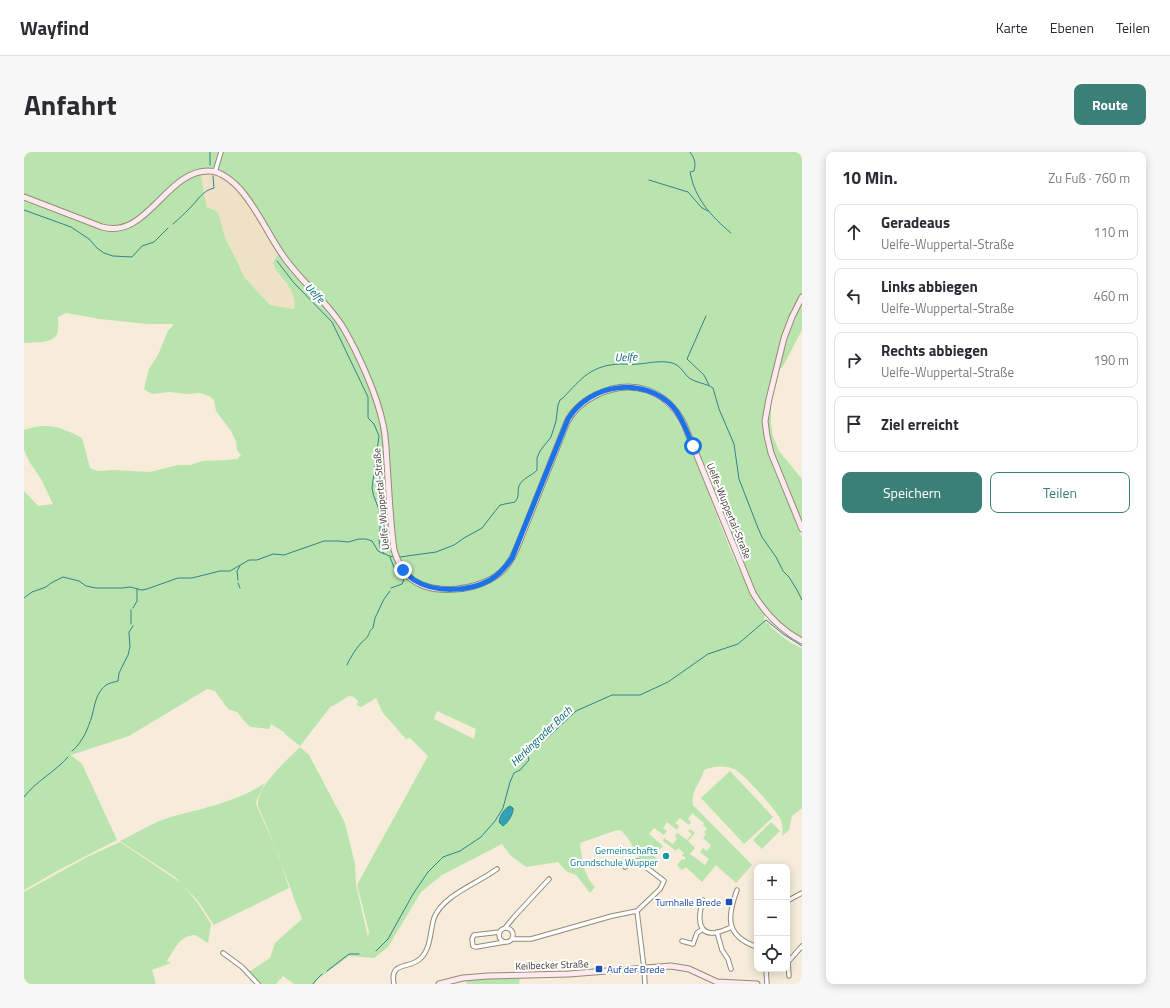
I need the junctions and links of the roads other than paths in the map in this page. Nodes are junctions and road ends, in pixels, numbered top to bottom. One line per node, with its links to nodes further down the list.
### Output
1 (221, 152): 2 (street)
2 (215, 172): 3 (main road); 6 (main road, Uelfe-Wuppertal-Straße)
3 (24, 197)
4 (802, 297): 5 (main road)
5 (802, 529)
6 (802, 641)
7 (625, 867): 14 (street)
8 (497, 869): 31 (street)
9 (549, 879): 16 (street)
10 (737, 890): 15 (street)
11 (802, 893): 13 (street)
12 (703, 900): 17 (street)
13 (789, 900)
14 (637, 912): 20 (street); 26 (street)
15 (732, 927): 19 (street); 23 (street)
16 (505, 928): 18 (street); 20 (street)
17 (703, 928): 19 (street); 21 (street)
18 (500, 932): 22 (street); 22 (street)
19 (716, 932): 27 (street)
20 (512, 939): 22 (street)
21 (682, 941)
22 (505, 942)
23 (754, 946)
24 (802, 946): 29 (street)
25 (223, 954): 30 (street)
26 (644, 968): 32 (main road, Keilbecker Straße); 33 (street); 34 (main road, Keilbecker Straße)
27 (731, 969)
28 (766, 972): 35 (street)
29 (789, 976)
30 (258, 984)
31 (394, 984)
32 (439, 984)
33 (645, 984)
34 (757, 984)
35 (767, 984)

